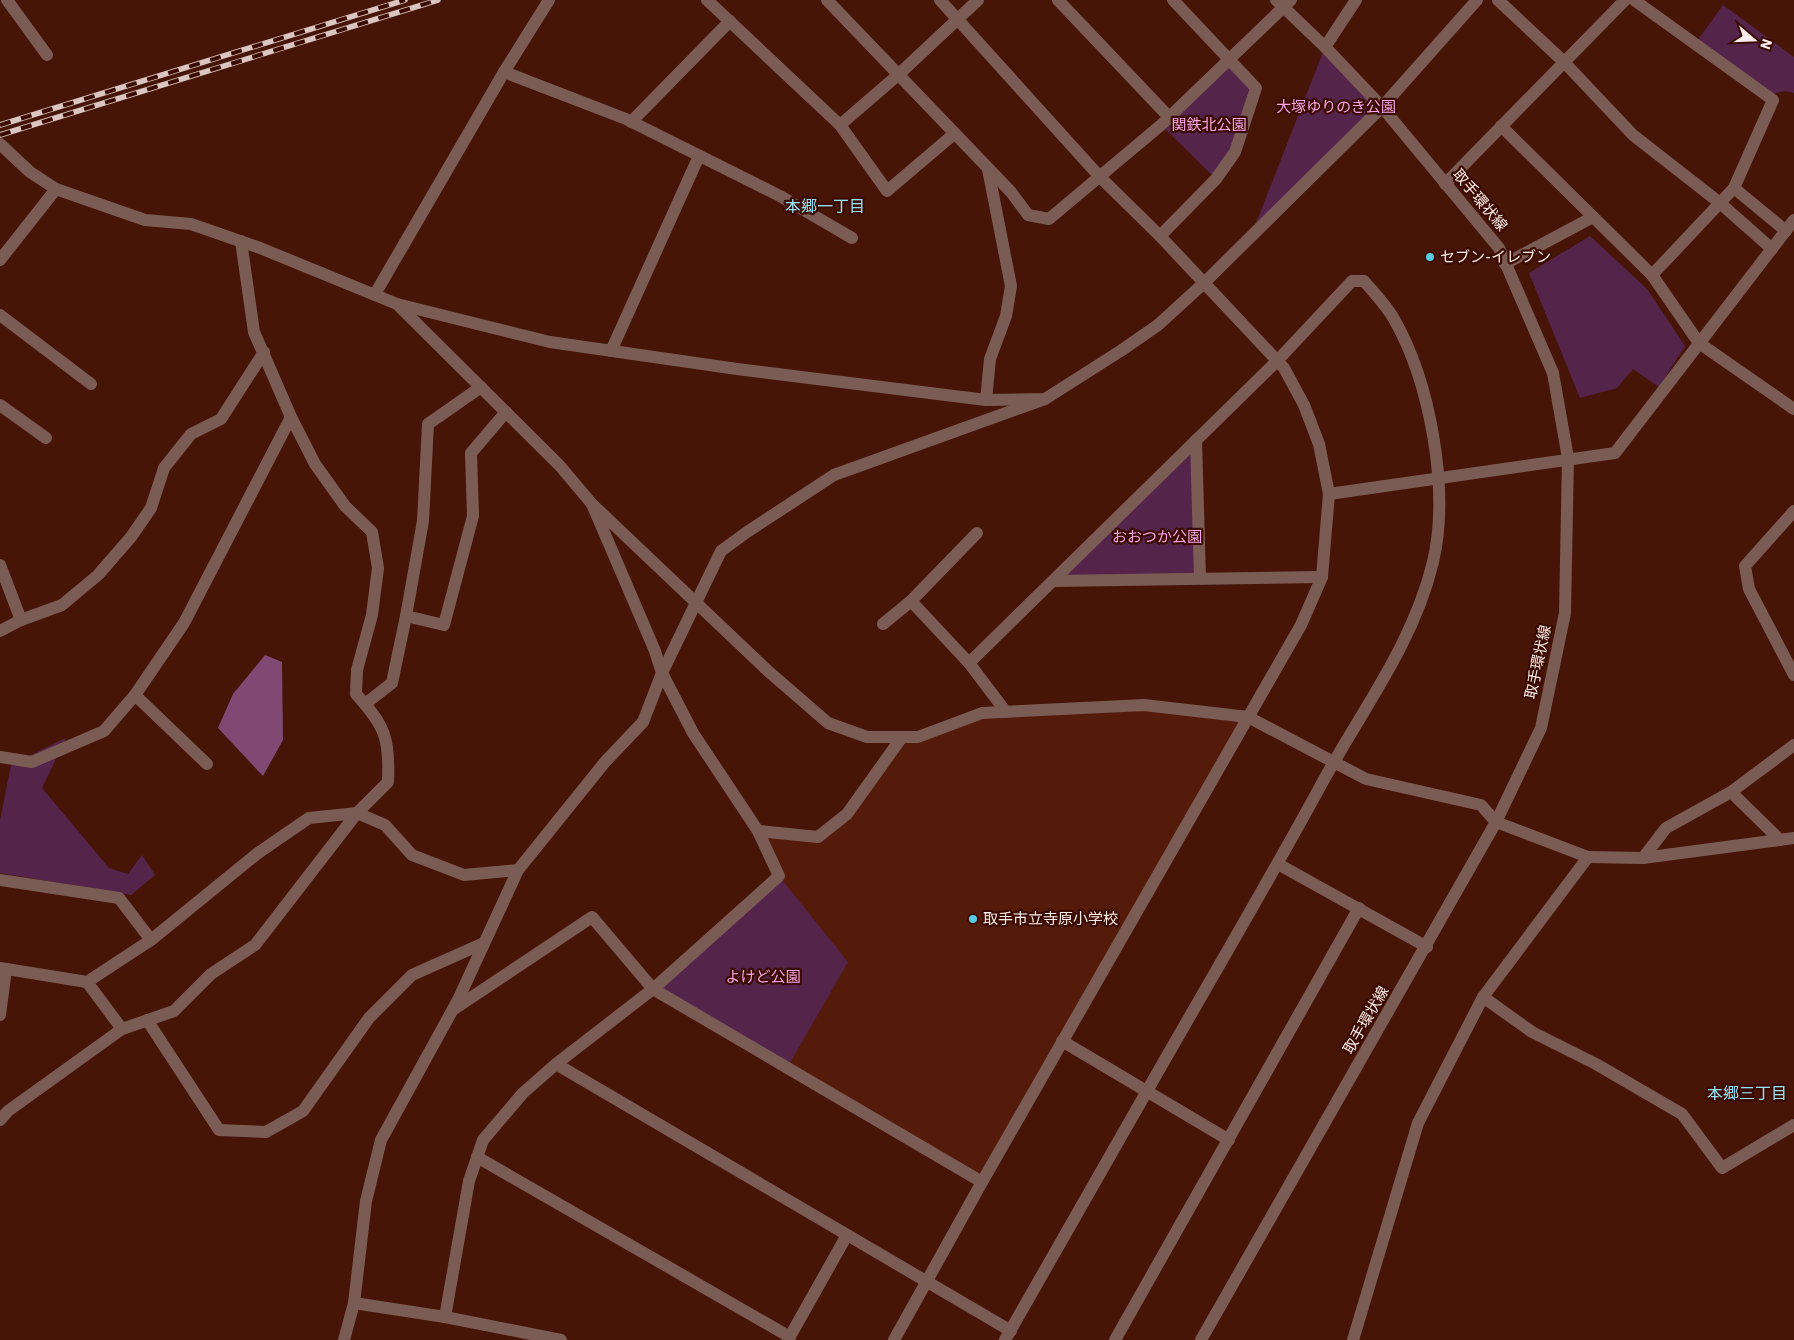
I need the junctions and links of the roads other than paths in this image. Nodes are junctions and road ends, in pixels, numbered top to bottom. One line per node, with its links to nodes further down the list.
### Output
1 (7, 0): 18 (street)
2 (549, 0): 21 (street)
3 (707, 0): 16 (street)
4 (827, 0): 22 (street)
5 (940, 0): 15 (street)
6 (978, 0): 15 (street)
7 (1058, 0): 24 (street)
8 (1173, 0): 19 (street)
9 (1356, 0): 17 (street)
10 (1477, 0): 23 (street)
11 (1498, 0): 20 (street)
12 (1625, 0): 20 (street)
13 (1634, 0): 34 (street)
14 (1284, 3): 17 (street, 取手環状線); 19 (street)
15 (958, 20): 22 (street); 32 (street)
16 (730, 21): 25 (street); 26 (street)
17 (1325, 47): 23 (street, 取手環状線)
18 (47, 55)
19 (1230, 60): 24 (street); 40 (street)
20 (1563, 61): 27 (street); 36 (street)
21 (504, 72): 25 (street); 48 (street)
22 (898, 76): 26 (street); 28 (street)
23 (1382, 107): 33 (street, 取手環状線); 47 (street)
24 (1169, 117): 32 (street)
25 (631, 122): 30 (street)
26 (840, 125): 28 (street)
27 (1501, 126): 33 (street); 37 (street)
28 (954, 134): 31 (street)
29 (0, 144): 35 (street)
30 (699, 156): 41 (street); 52 (street)
31 (988, 169): 32 (street); 58 (street)
32 (1100, 177): 40 (street)
33 (1445, 184): 45 (street, 取手環状線)
34 (1734, 188): 36 (street); 39 (street)
35 (56, 189): 42 (street); 44 (street)
36 (1720, 203): 43 (street); 46 (street)
37 (1593, 217): 45 (street); 46 (street)
38 (1794, 220): 39 (street)
39 (1786, 231): 43 (street)
40 (1160, 236): 47 (street)
41 (852, 238)
42 (241, 241): 48 (street); 53 (street)
43 (1772, 250): 51 (street)
44 (0, 260)
45 (1505, 264): 65 (street, 取手環状線)
46 (1652, 275): 51 (street)
47 (1204, 283): 54 (street); 57 (street)
48 (375, 294): 49 (street)
49 (397, 304): 52 (street); 56 (street)
50 (0, 315): 55 (street)
51 (1699, 343): 60 (street); 65 (street)
52 (611, 351): 58 (street)
53 (264, 352): 62 (street); 78 (street)
54 (1277, 361): 64 (street); 66 (street); 67 (street)
55 (91, 384)
56 (481, 386): 61 (street); 77 (street)
57 (1045, 399): 58 (street); 75 (street)
58 (986, 400)
59 (0, 405): 63 (street)
60 (1794, 409)
61 (506, 412): 68 (street); 77 (street)
62 (291, 417): 84 (street); 85 (street)
63 (46, 438)
64 (1196, 440): 73 (street); 74 (street)
65 (1568, 458): 66 (street); 95 (street, 取手環状線)
66 (1437, 479): 67 (street); 90 (street)
67 (1329, 494): 72 (street)
68 (592, 504): 75 (street); 82 (street)
69 (1794, 511): 83 (street)
70 (977, 533): 76 (street)
71 (0, 565): 78 (street)
72 (1322, 577): 73 (street); 87 (street)
73 (1200, 578): 74 (street)
74 (1053, 581): 81 (street)
75 (695, 601): 82 (street); 88 (street)
76 (911, 601): 79 (street); 81 (street)
77 (406, 616): 85 (street)
78 (21, 620): 80 (street)
79 (883, 624)
80 (0, 631)
81 (969, 663): 86 (street)
82 (662, 673): 96 (street); 102 (street)
83 (1794, 675)
84 (135, 695): 91 (street); 92 (street)
85 (365, 704): 94 (street)
86 (1006, 712): 87 (street); 88 (street)
87 (1248, 717): 90 (street); 116 (street)
88 (902, 737): 96 (street)
89 (1794, 745): 93 (street)
90 (1334, 760): 95 (street); 101 (street)
91 (1, 761)
92 (207, 764)
93 (1731, 792): 98 (street); 100 (street)
94 (357, 813): 102 (street); 105 (street); 114 (street)
95 (1496, 822): 99 (street); 107 (street, 取手環状線)
96 (758, 831): 110 (street)
97 (1794, 838): 98 (street)
98 (1780, 840): 100 (street)
99 (1588, 857): 100 (street); 111 (street)
100 (1643, 858)
101 (1278, 864): 104 (street); 118 (street)
102 (518, 870): 106 (street)
103 (0, 880): 105 (street)
104 (1360, 909): 107 (street); 121 (street)
105 (151, 940): 109 (street)
106 (484, 943): 112 (street); 114 (street)
107 (1427, 947): 134 (street, 取手環状線)
108 (3, 968): 109 (street); 113 (street)
109 (87, 982): 115 (street)
110 (653, 989): 112 (street); 117 (street); 123 (street)
111 (1483, 997): 120 (street); 135 (street)
112 (450, 1011): 126 (street)
113 (0, 1015)
114 (147, 1020): 115 (street)
115 (122, 1029): 119 (street)
116 (1062, 1041): 118 (street); 123 (street)
117 (556, 1064): 122 (street); 124 (street)
118 (1146, 1092): 121 (street); 128 (street)
119 (0, 1120)
120 (1794, 1124)
121 (1228, 1140): 133 (street)
122 (477, 1157): 127 (street); 129 (street)
123 (982, 1182): 125 (street)
124 (847, 1235): 125 (street); 129 (street)
125 (928, 1282): 128 (street); 132 (street)
126 (354, 1303): 127 (street); 130 (street)
127 (445, 1317): 131 (street)
128 (1008, 1335)
129 (789, 1338)
130 (344, 1340)
131 (561, 1340)
132 (894, 1340)
133 (1115, 1340)
134 (1201, 1340)
135 (1353, 1340)

